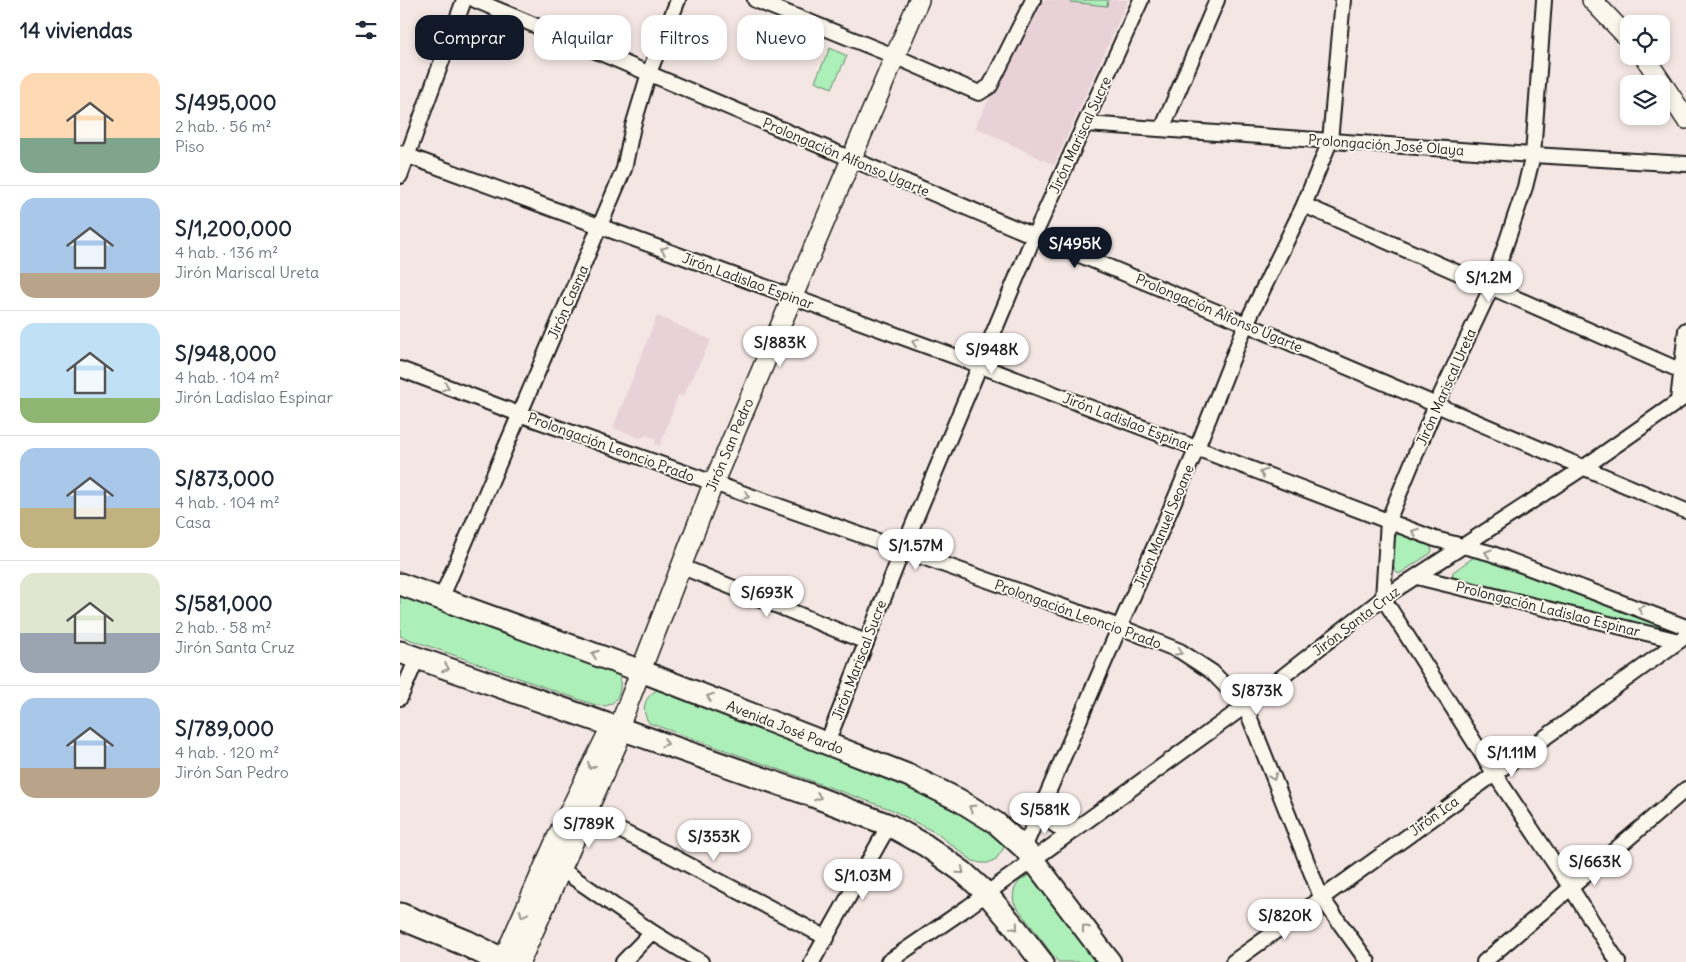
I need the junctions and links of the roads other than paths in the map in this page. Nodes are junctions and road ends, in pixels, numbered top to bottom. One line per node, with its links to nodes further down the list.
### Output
1 (464, 0): 20 (street)
2 (475, 0): 15 (street, Prolongación Alfonso Ugarte)
3 (678, 0): 15 (street, Jirón Casma)
4 (755, 0): 13 (street)
5 (919, 0): 13 (main road, Jirón San Pedro)
6 (1033, 0): 13 (street)
7 (1141, 0): 17 (street, Jirón Mariscal Sucre)
8 (1217, 0): 18 (street)
9 (1343, 0): 19 (street, Jirón Manuel Seoane)
10 (1544, 0): 21 (street, Jirón Mariscal Ureta)
11 (1592, 0): 12 (main road)
12 (1620, 30)
13 (894, 56): 22 (main road, Jirón San Pedro)
14 (1650, 65): 16 (main road)
15 (649, 73): 22 (street, Prolongación Alfonso Ugarte); 26 (street, Jirón Casma)
16 (1686, 119)
17 (1086, 124): 18 (street, Prolongación José Olaya); 27 (street, Jirón Mariscal Sucre)
18 (1162, 129): 19 (street, Prolongación José Olaya)
19 (1330, 141): 21 (street, Prolongación José Olaya); 25 (street, Jirón Manuel Seoane)
20 (404, 154): 24 (street); 26 (street, Jirón Ladislao Espinar)
21 (1533, 155): 23 (street, Prolongación José Olaya); 28 (street, Jirón Mariscal Ureta)
22 (851, 159): 27 (street, Prolongación Alfonso Ugarte); 29 (main road, Jirón San Pedro)
23 (1686, 164)
24 (400, 176)
25 (1304, 205): 28 (street); 30 (street, Jirón Manuel Seoane)
26 (601, 226): 29 (street, Jirón Ladislao Espinar, one-way to 26); 37 (street, Jirón Casma)
27 (1034, 236): 30 (street, Prolongación Alfonso Ugarte); 32 (street, Jirón Mariscal Sucre)
28 (1491, 288): 34 (street); 36 (street, Jirón Mariscal Ureta)
29 (792, 297): 32 (street, Jirón Ladislao Espinar, one-way to 29); 40 (main road, Jirón San Pedro)
30 (1246, 324): 36 (street, Prolongación Alfonso Ugarte); 38 (street, Jirón Manuel Seoane)
31 (1686, 330): 34 (street)
32 (981, 366): 38 (street, Jirón Ladislao Espinar); 44 (street, Jirón Mariscal Sucre)
33 (400, 370): 37 (street, Prolongación Leoncio Prado, one-way to 37)
34 (1684, 372): 35 (street)
35 (1682, 399): 39 (street, Jirón Santa Cruz)
36 (1436, 405): 39 (street, Prolongación Alfonso Ugarte); 42 (street, Jirón Mariscal Ureta)
37 (519, 414): 40 (street, Prolongación Leoncio Prado); 49 (street, Jirón Casma)
38 (1197, 448): 42 (street, Jirón Ladislao Espinar, one-way to 38); 50 (street, Jirón Manuel Seoane)
39 (1583, 468): 41 (street, Prolongación Alfonso Ugarte); 43 (street, Jirón Santa Cruz)
40 (713, 484): 44 (street, Prolongación Leoncio Prado, one-way to 44); 45 (main road, Jirón San Pedro)
41 (1686, 511)
42 (1388, 521): 43 (street, Jirón Ladislao Espinar, one-way to 42); 48 (street, Jirón Mariscal Ureta)
43 (1462, 546): 46 (street, Jirón Santa Cruz); 51 (street, Prolongación Ladislao Espinar, one-way to 43)
44 (902, 551): 50 (street, Prolongación Leoncio Prado); 53 (street, Jirón Mariscal Sucre)
45 (680, 566): 53 (street); 55 (main road, Jirón San Pedro)
46 (1417, 577): 48 (street, Jirón Santa Cruz); 52 (street, Prolongación Ladislao Espinar)
47 (400, 584): 49 (main road, Avenida José Pardo)
48 (1383, 598): 57 (street, Jirón Santa Cruz); 60 (street)
49 (441, 599): 55 (main road, Avenida José Pardo, one-way to 49)
50 (1120, 627): 57 (street, Prolongación Leoncio Prado, one-way to 57); 63 (street, Jirón Manuel Seoane)
51 (1686, 627)
52 (1682, 638): 60 (street, Jirón Ica)
53 (866, 642): 59 (street, Jirón Mariscal Sucre)
54 (408, 655): 56 (street); 58 (main road, one-way to 58)
55 (641, 671): 58 (main road, Jirón San Pedro); 59 (main road, Avenida José Pardo, one-way to 55)
56 (400, 698)
57 (1245, 706): 65 (street, Jirón Santa Cruz); 70 (street, Prolongación Leoncio Prado, one-way to 70)
58 (618, 727): 62 (main road, Jirón San Pedro); 64 (main road, one-way to 64); 77 (main road, Jirón San Pedro, one-way to 77)
59 (827, 743): 66 (main road, Avenida José Pardo, one-way to 59)
60 (1494, 773): 68 (street); 70 (street, Jirón Ica)
61 (1686, 789): 68 (street)
62 (586, 814): 67 (main road, Jirón San Pedro); 74 (street)
63 (1040, 814): 65 (street); 66 (street, Jirón Manuel Seoane)
64 (889, 825): 69 (main road, one-way to 69); 74 (street)
65 (1068, 834): 66 (street, Jirón Santa Cruz)
66 (1029, 854): 69 (street, Jirón Santa Cruz); 84 (main road, Avenida José Pardo, one-way to 66)
67 (561, 870): 73 (street); 78 (main road, Jirón San Pedro)
68 (1571, 888): 75 (street); 87 (street)
69 (986, 893): 82 (street, Jirón Santa Cruz); 83 (main road, one-way to 83)
70 (1321, 897): 85 (street, Jirón Ica); 86 (street, Prolongación Leoncio Prado)
71 (400, 916): 77 (highway)
72 (400, 930): 76 (highway)
73 (652, 932): 79 (street); 80 (street)
74 (827, 938): 81 (street)
75 (1489, 960)
76 (474, 962)
77 (503, 962)
78 (520, 962)
79 (623, 962)
80 (701, 962)
81 (812, 962)
82 (888, 962)
83 (1042, 962)
84 (1110, 962)
85 (1233, 962)
86 (1368, 962)
87 (1618, 962)

